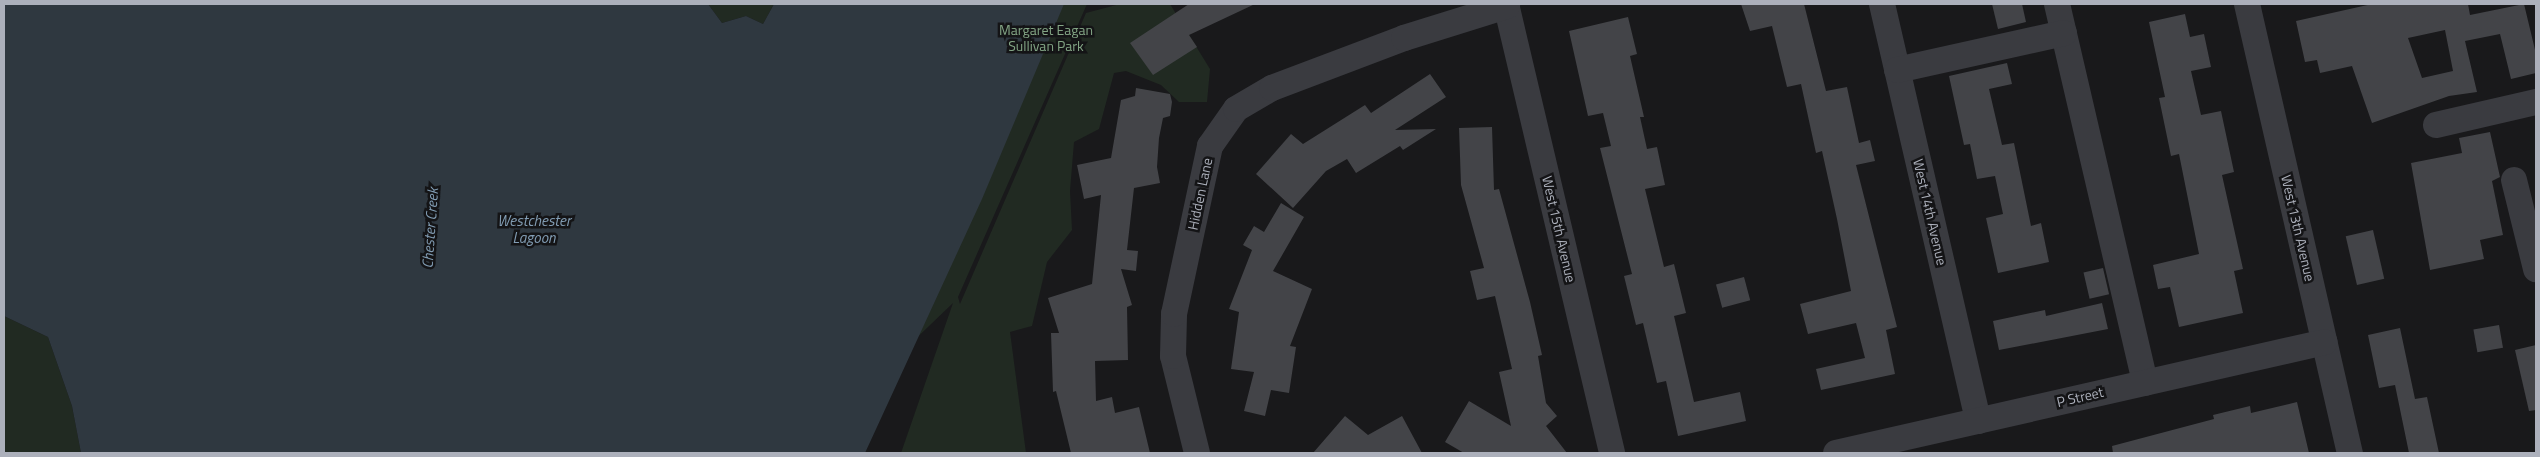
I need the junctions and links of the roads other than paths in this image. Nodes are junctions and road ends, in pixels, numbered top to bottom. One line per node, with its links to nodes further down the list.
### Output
1 (1882, 4): 6 (street, West 14th Avenue)
2 (2057, 4): 5 (street)
3 (2247, 4): 11 (street, West 13th Avenue)
4 (1506, 5): 14 (street, Hidden Lane); 15 (street, West 15th Avenue)
5 (2064, 33): 6 (street); 12 (street)
6 (1897, 70): 13 (street, West 14th Avenue)
7 (2536, 102): 8 (street)
8 (2436, 125)
9 (2514, 180): 10 (street)
10 (2536, 269)
11 (2325, 342): 12 (street, P Street); 17 (street, West 13th Avenue)
12 (2145, 383): 13 (street, P Street)
13 (1978, 421): 16 (street, P Street)
14 (1197, 453)
15 (1612, 453)
16 (1836, 453)
17 (2350, 453)

